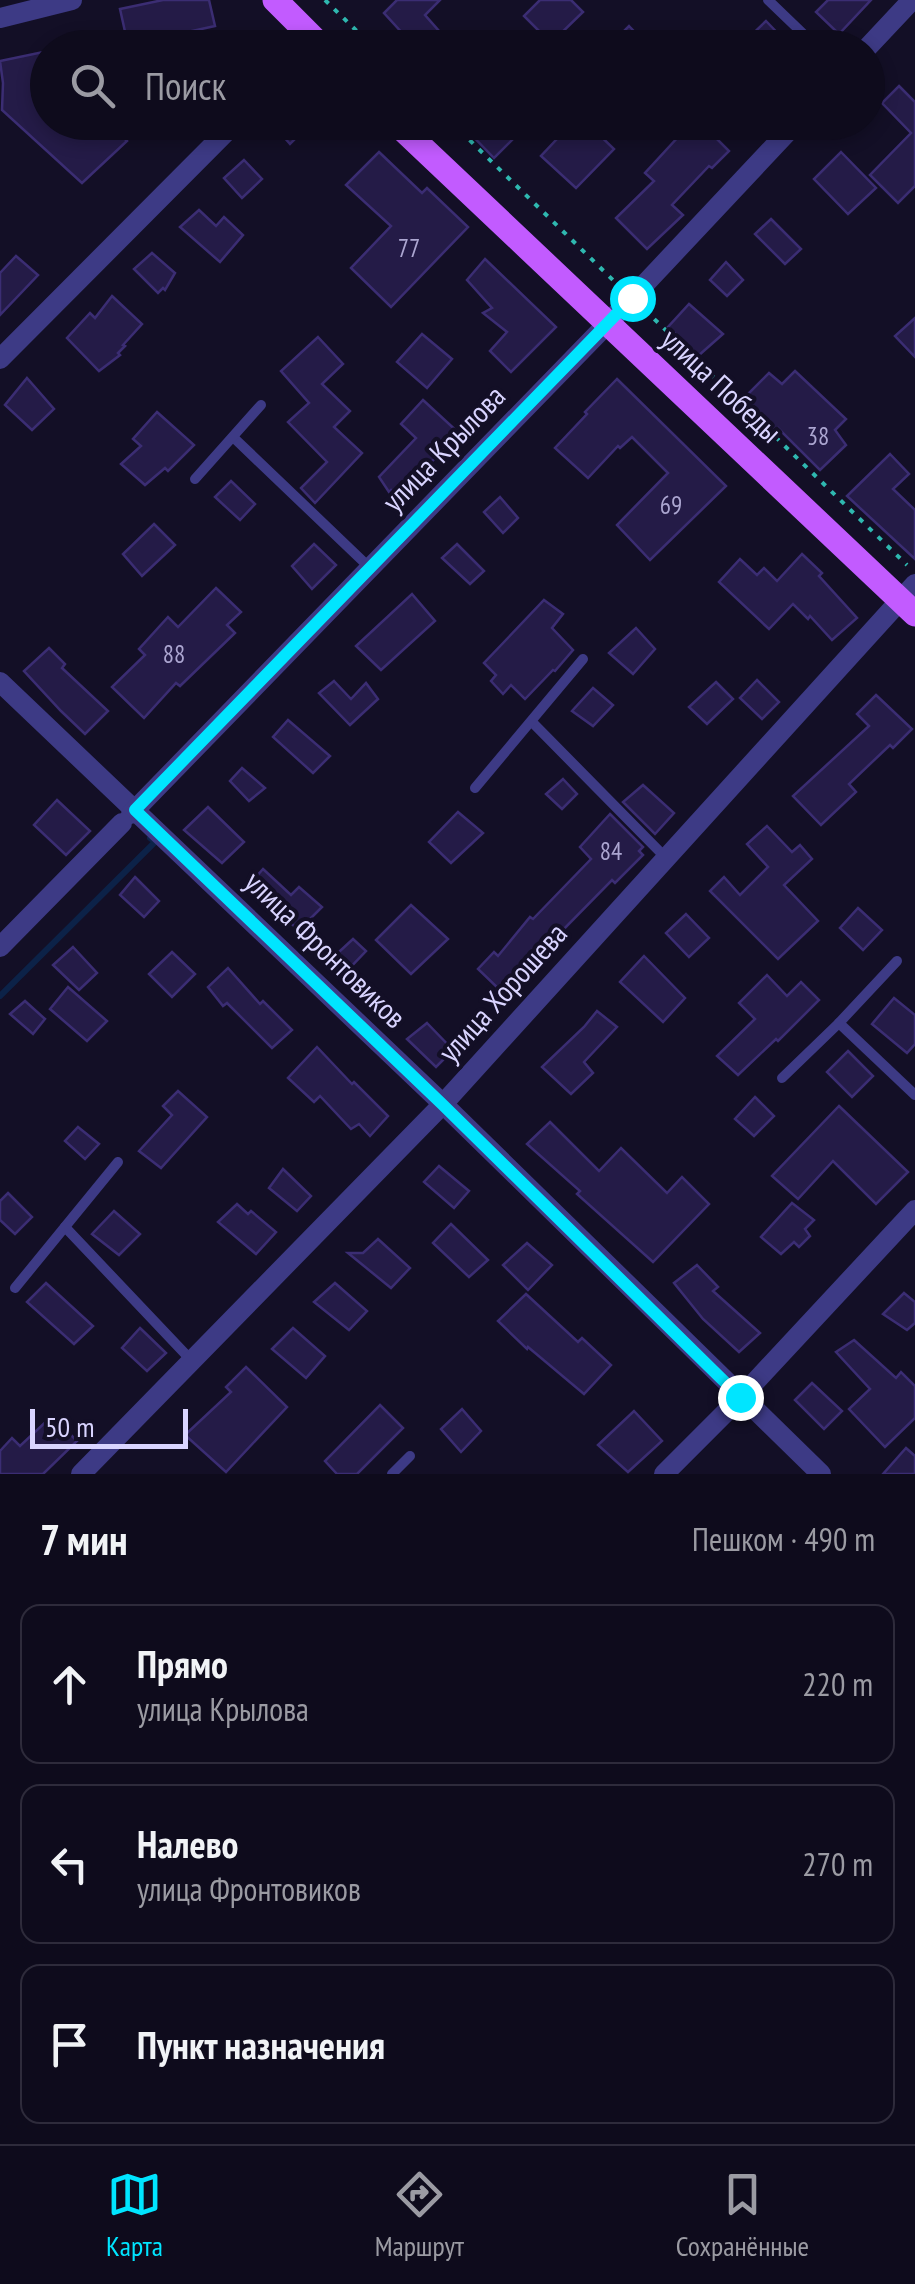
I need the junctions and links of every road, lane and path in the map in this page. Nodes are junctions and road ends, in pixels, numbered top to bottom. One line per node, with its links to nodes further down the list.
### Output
1 (72, 0): 6 (street)
2 (271, 0): 7 (main road)
3 (325, 0): 8 (path)
4 (768, 0): 9 (lane)
5 (912, 0): 10 (street)
6 (0, 18)
7 (300, 30)
8 (356, 30)
9 (799, 30)
10 (884, 30)
11 (218, 140): 17 (street)
12 (417, 140): 16 (main road, улица Победы)
13 (470, 140): 15 (path)
14 (780, 140): 15 (street, улица Крылова)
15 (632, 298): 16 (street, улица Крылова); 22 (path)
16 (609, 322): 21 (street, улица Крылова); 23 (main road, улица Победы)
17 (0, 359)
18 (261, 405): 19 (lane)
19 (233, 437): 20 (lane); 21 (lane)
20 (195, 480)
21 (370, 568): 28 (street, улица Крылова)
22 (915, 572)
23 (910, 600): 29 (street, улица Хорошева)
24 (583, 660): 26 (lane)
25 (0, 682): 28 (street, улица Фронтовиков)
26 (532, 722): 27 (lane); 29 (lane)
27 (475, 788)
28 (129, 816): 30 (street, улица Крылова); 35 (street, улица Фронтовиков)
29 (666, 858): 35 (street, улица Хорошева)
30 (0, 947)
31 (897, 961): 32 (lane)
32 (839, 1023): 33 (lane); 34 (lane)
33 (782, 1078)
34 (915, 1095)
35 (442, 1104): 40 (street, улица Хорошева); 41 (street, улица Фронтовиков)
36 (118, 1162): 38 (lane)
37 (915, 1210): 41 (street)
38 (65, 1227): 39 (lane); 40 (lane)
39 (15, 1288)
40 (192, 1361): 43 (street, улица Хорошева)
41 (740, 1397): 45 (street); 46 (street, улица Фронтовиков)
42 (410, 1456): 44 (lane)
43 (82, 1474)
44 (392, 1474)
45 (664, 1474)
46 (821, 1474)

